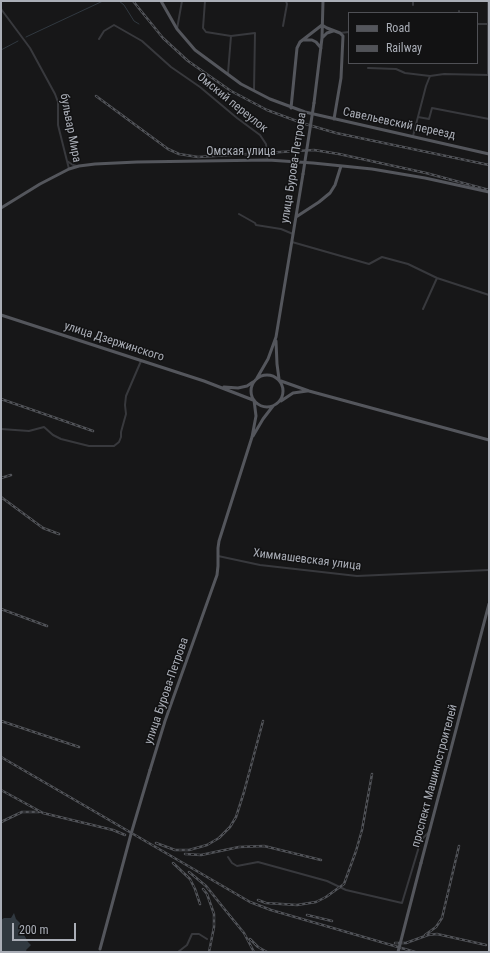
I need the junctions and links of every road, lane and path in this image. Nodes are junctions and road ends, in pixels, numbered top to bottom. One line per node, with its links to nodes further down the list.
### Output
1 (160, 1): 14 (main road, Савельевский переезд)
2 (182, 1): 14 (street)
3 (205, 1): 18 (street)
4 (286, 1): 13 (street)
5 (323, 1): 12 (main road, улица Бурова-Петрова)
6 (413, 1): 8 (street)
7 (488, 1): 11 (street)
8 (413, 5)
9 (1, 9): 34 (street, бульвар Мира)
10 (478, 24): 11 (street)
11 (488, 24): 26 (street)
12 (322, 25): 15 (main road); 19 (main road, улица Бурова-Петрова); 21 (main road)
13 (283, 26)
14 (177, 28): 24 (main road, Савельевский переезд)
15 (333, 31): 16 (main road); 19 (main road)
16 (340, 32): 17 (street); 30 (main road)
17 (348, 32)
18 (231, 36): 24 (street); 27 (street)
19 (322, 38): 22 (main road, улица Бурова-Петрова)
20 (99, 39): 35 (street, Омский переулок)
21 (302, 41): 22 (main road); 28 (main road)
22 (321, 48): 41 (main road, улица Бурова-Петрова, bridge)
23 (368, 68): 25 (street)
24 (228, 75): 27 (main road, Савельевский переезд)
25 (430, 75): 26 (street); 29 (street)
26 (488, 75)
27 (254, 92): 28 (main road, Савельевский переезд)
28 (291, 108): 30 (main road, Савельевский переезд)
29 (418, 117): 31 (street); 32 (street)
30 (334, 119): 32 (main road, Савельевский переезд)
31 (489, 119)
32 (413, 136): 33 (main road, Савельевский переезд)
33 (489, 154)
34 (66, 160): 36 (street); 38 (street, бульвар Мира)
35 (268, 160): 36 (main road, Омская улица); 37 (main road, Омская улица)
36 (79, 166): 38 (main road, Омская улица)
37 (341, 166): 39 (main road, Омская улица); 42 (main road)
38 (69, 170): 40 (main road, Омская улица)
39 (489, 192)
40 (1, 208)
41 (297, 208): 42 (main road); 44 (main road, улица Бурова-Петрова)
42 (306, 210): 44 (main road)
43 (239, 214): 45 (street)
44 (296, 217): 45 (main road, улица Бурова-Петрова)
45 (293, 234): 46 (main road, улица Бурова-Петрова)
46 (292, 242): 47 (street); 51 (main road, улица Бурова-Петрова)
47 (437, 278): 48 (street); 49 (street)
48 (489, 295)
49 (423, 309)
50 (1, 315): 52 (main road, улица Дзержинского)
51 (276, 338): 53 (main road, улица Бурова-Петрова); 54 (main road, улица Бурова-Петрова)
52 (141, 360): 56 (main road, улица Дзержинского); 61 (street)
53 (257, 378): 54 (main road); 55 (main road)
54 (280, 380): 57 (main road); 59 (main road)
55 (253, 382): 56 (main road, улица Дзержинского); 58 (main road)
56 (221, 387): 58 (main road, улица Дзержинского)
57 (309, 391): 59 (main road); 63 (main road)
58 (253, 400): 60 (main road); 62 (main road, улица Бурова-Петрова)
59 (278, 403): 60 (main road)
60 (273, 406): 62 (main road, улица Бурова-Петрова)
61 (1, 429)
62 (252, 437): 64 (main road, улица Бурова-Петрова)
63 (489, 440)
64 (218, 556): 65 (street, Химмашевская улица); 70 (main road, улица Бурова-Петрова, bridge)
65 (489, 570)
66 (489, 604): 67 (main road, проспект Машиностроителей)
67 (428, 833): 68 (street); 72 (main road, проспект Машиностроителей, bridge)
68 (228, 857)
69 (207, 939): 71 (street)
70 (100, 951)
71 (178, 952)
72 (398, 952)

